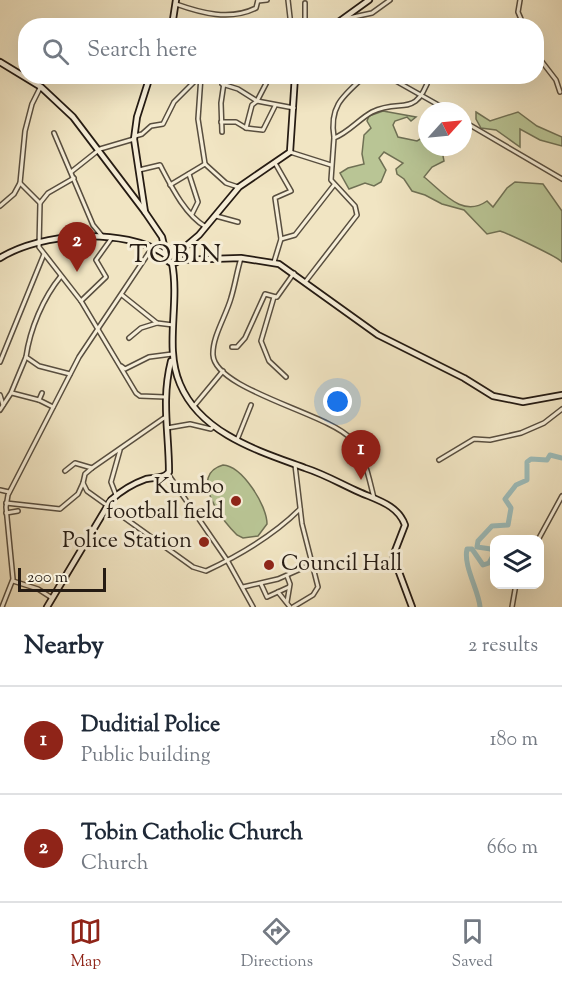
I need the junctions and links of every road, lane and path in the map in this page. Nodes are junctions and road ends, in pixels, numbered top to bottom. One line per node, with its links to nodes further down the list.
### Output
1 (267, 0): 6 (street)
2 (288, 0): 10 (street)
3 (369, 0): 12 (street)
4 (390, 0): 13 (street)
5 (520, 0): 14 (street)
6 (258, 1): 7 (street)
7 (176, 2): 9 (street)
8 (305, 3): 11 (street)
9 (175, 18)
10 (290, 18)
11 (305, 18)
12 (345, 18)
13 (354, 18)
14 (521, 18)
15 (0, 62): 17 (street)
16 (544, 64): 29 (street)
17 (18, 73)
18 (36, 84): 28 (street)
19 (147, 84): 40 (street)
20 (192, 84): 40 (street)
21 (199, 84): 45 (street)
22 (222, 84): 31 (street); 35 (street)
23 (266, 84): 31 (street)
24 (295, 84): 34 (street)
25 (357, 84): 41 (street)
26 (401, 84): 30 (street)
27 (427, 84): 30 (street)
28 (41, 87): 42 (street); 52 (street)
29 (560, 92)
30 (423, 96): 32 (street); 41 (street)
31 (257, 101): 33 (street); 37 (street)
32 (433, 102)
33 (275, 106): 34 (street); 37 (street)
34 (294, 108): 43 (street)
35 (221, 122): 37 (street); 38 (street)
36 (472, 126): 51 (street)
37 (246, 128)
38 (222, 132)
39 (54, 133): 48 (street)
40 (135, 137): 42 (street); 47 (street)
41 (334, 138): 46 (street)
42 (100, 149): 48 (street); 58 (street)
43 (290, 152): 44 (street); 46 (street)
44 (275, 163): 55 (street); 65 (street)
45 (205, 164): 49 (street); 55 (street)
46 (331, 165): 54 (street)
47 (139, 170): 53 (street); 58 (street)
48 (71, 172): 50 (street)
49 (189, 174): 53 (street); 59 (street)
50 (74, 178): 56 (street); 63 (street)
51 (562, 179)
52 (20, 183): 56 (street); 57 (street)
53 (170, 185): 59 (street)
54 (334, 185): 65 (street); 78 (street)
55 (239, 187): 60 (street)
56 (40, 203): 66 (street)
57 (0, 206)
58 (145, 212): 70 (street)
59 (192, 214): 62 (street)
60 (214, 215): 61 (street); 62 (street)
61 (238, 222)
62 (206, 227): 68 (street)
63 (103, 237): 64 (street); 66 (street)
64 (111, 239): 67 (street); 81 (street)
65 (281, 239): 74 (street)
66 (39, 242): 69 (street); 71 (street)
67 (152, 246): 70 (street); 79 (street)
68 (179, 252): 70 (street); 73 (street)
69 (44, 254): 77 (street); 89 (street)
70 (166, 255): 75 (street)
71 (0, 258)
72 (241, 258): 73 (street); 74 (street); 91 (street)
73 (179, 260): 75 (street)
74 (274, 262): 76 (street)
75 (172, 263): 83 (street)
76 (294, 272): 78 (street); 80 (street)
77 (61, 276): 81 (street); 88 (street)
78 (306, 281): 97 (street)
79 (122, 295): 82 (street); 84 (street)
80 (277, 297): 86 (street); 93 (street)
81 (81, 301): 84 (street)
82 (158, 323): 83 (street); 85 (street)
83 (175, 325): 87 (street)
84 (99, 329): 90 (street); 92 (street)
85 (129, 338)
86 (232, 347)
87 (172, 356): 90 (street); 98 (street); 102 (street)
88 (26, 357): 92 (street); 94 (street)
89 (0, 362)
90 (120, 365): 98 (street)
91 (223, 371): 102 (street); 125 (street)
92 (70, 374): 103 (street)
93 (286, 377)
94 (11, 393): 99 (street); 100 (street)
95 (42, 393): 99 (street)
96 (0, 395): 100 (street)
97 (562, 395)
98 (165, 397): 106 (street)
99 (39, 400): 103 (street)
100 (3, 405): 105 (street)
101 (251, 405): 111 (street)
102 (194, 406): 107 (street)
103 (53, 407): 121 (street)
104 (562, 409): 113 (street)
105 (0, 410)
106 (164, 418): 108 (street); 112 (street)
107 (214, 426): 109 (street); 111 (street)
108 (166, 428): 109 (street); 110 (street)
109 (172, 429): 110 (street)
110 (167, 436): 117 (street)
111 (237, 440): 114 (street)
112 (120, 448): 115 (street); 123 (street)
113 (439, 460)
114 (295, 465): 125 (street); 128 (street)
115 (92, 468): 116 (street); 118 (street)
116 (65, 471)
117 (168, 474): 123 (street); 132 (street)
118 (83, 483): 120 (street); 122 (street)
119 (0, 490): 121 (street)
120 (87, 491): 122 (street); 127 (street)
121 (9, 492): 126 (street)
122 (78, 494): 126 (street)
123 (116, 495): 127 (street)
124 (562, 496): 131 (street)
125 (374, 498): 147 (street)
126 (6, 502): 130 (street)
127 (107, 505): 132 (street); 141 (street)
128 (300, 509): 132 (street); 133 (street)
129 (18, 511): 130 (street)
130 (6, 513): 135 (street)
131 (541, 535)
132 (227, 560): 137 (street)
133 (312, 564): 134 (street); 146 (street)
134 (287, 576): 136 (street); 138 (street)
135 (13, 580): 141 (street); 143 (street)
136 (261, 584): 137 (street); 140 (street)
137 (243, 587): 145 (street)
138 (289, 587): 140 (street); 142 (street)
139 (515, 589): 148 (street)
140 (278, 592): 142 (street)
141 (53, 598): 144 (street)
142 (287, 602): 146 (street)
143 (2, 607)
144 (47, 607)
145 (253, 607)
146 (291, 607)
147 (412, 607)
148 (512, 607)

